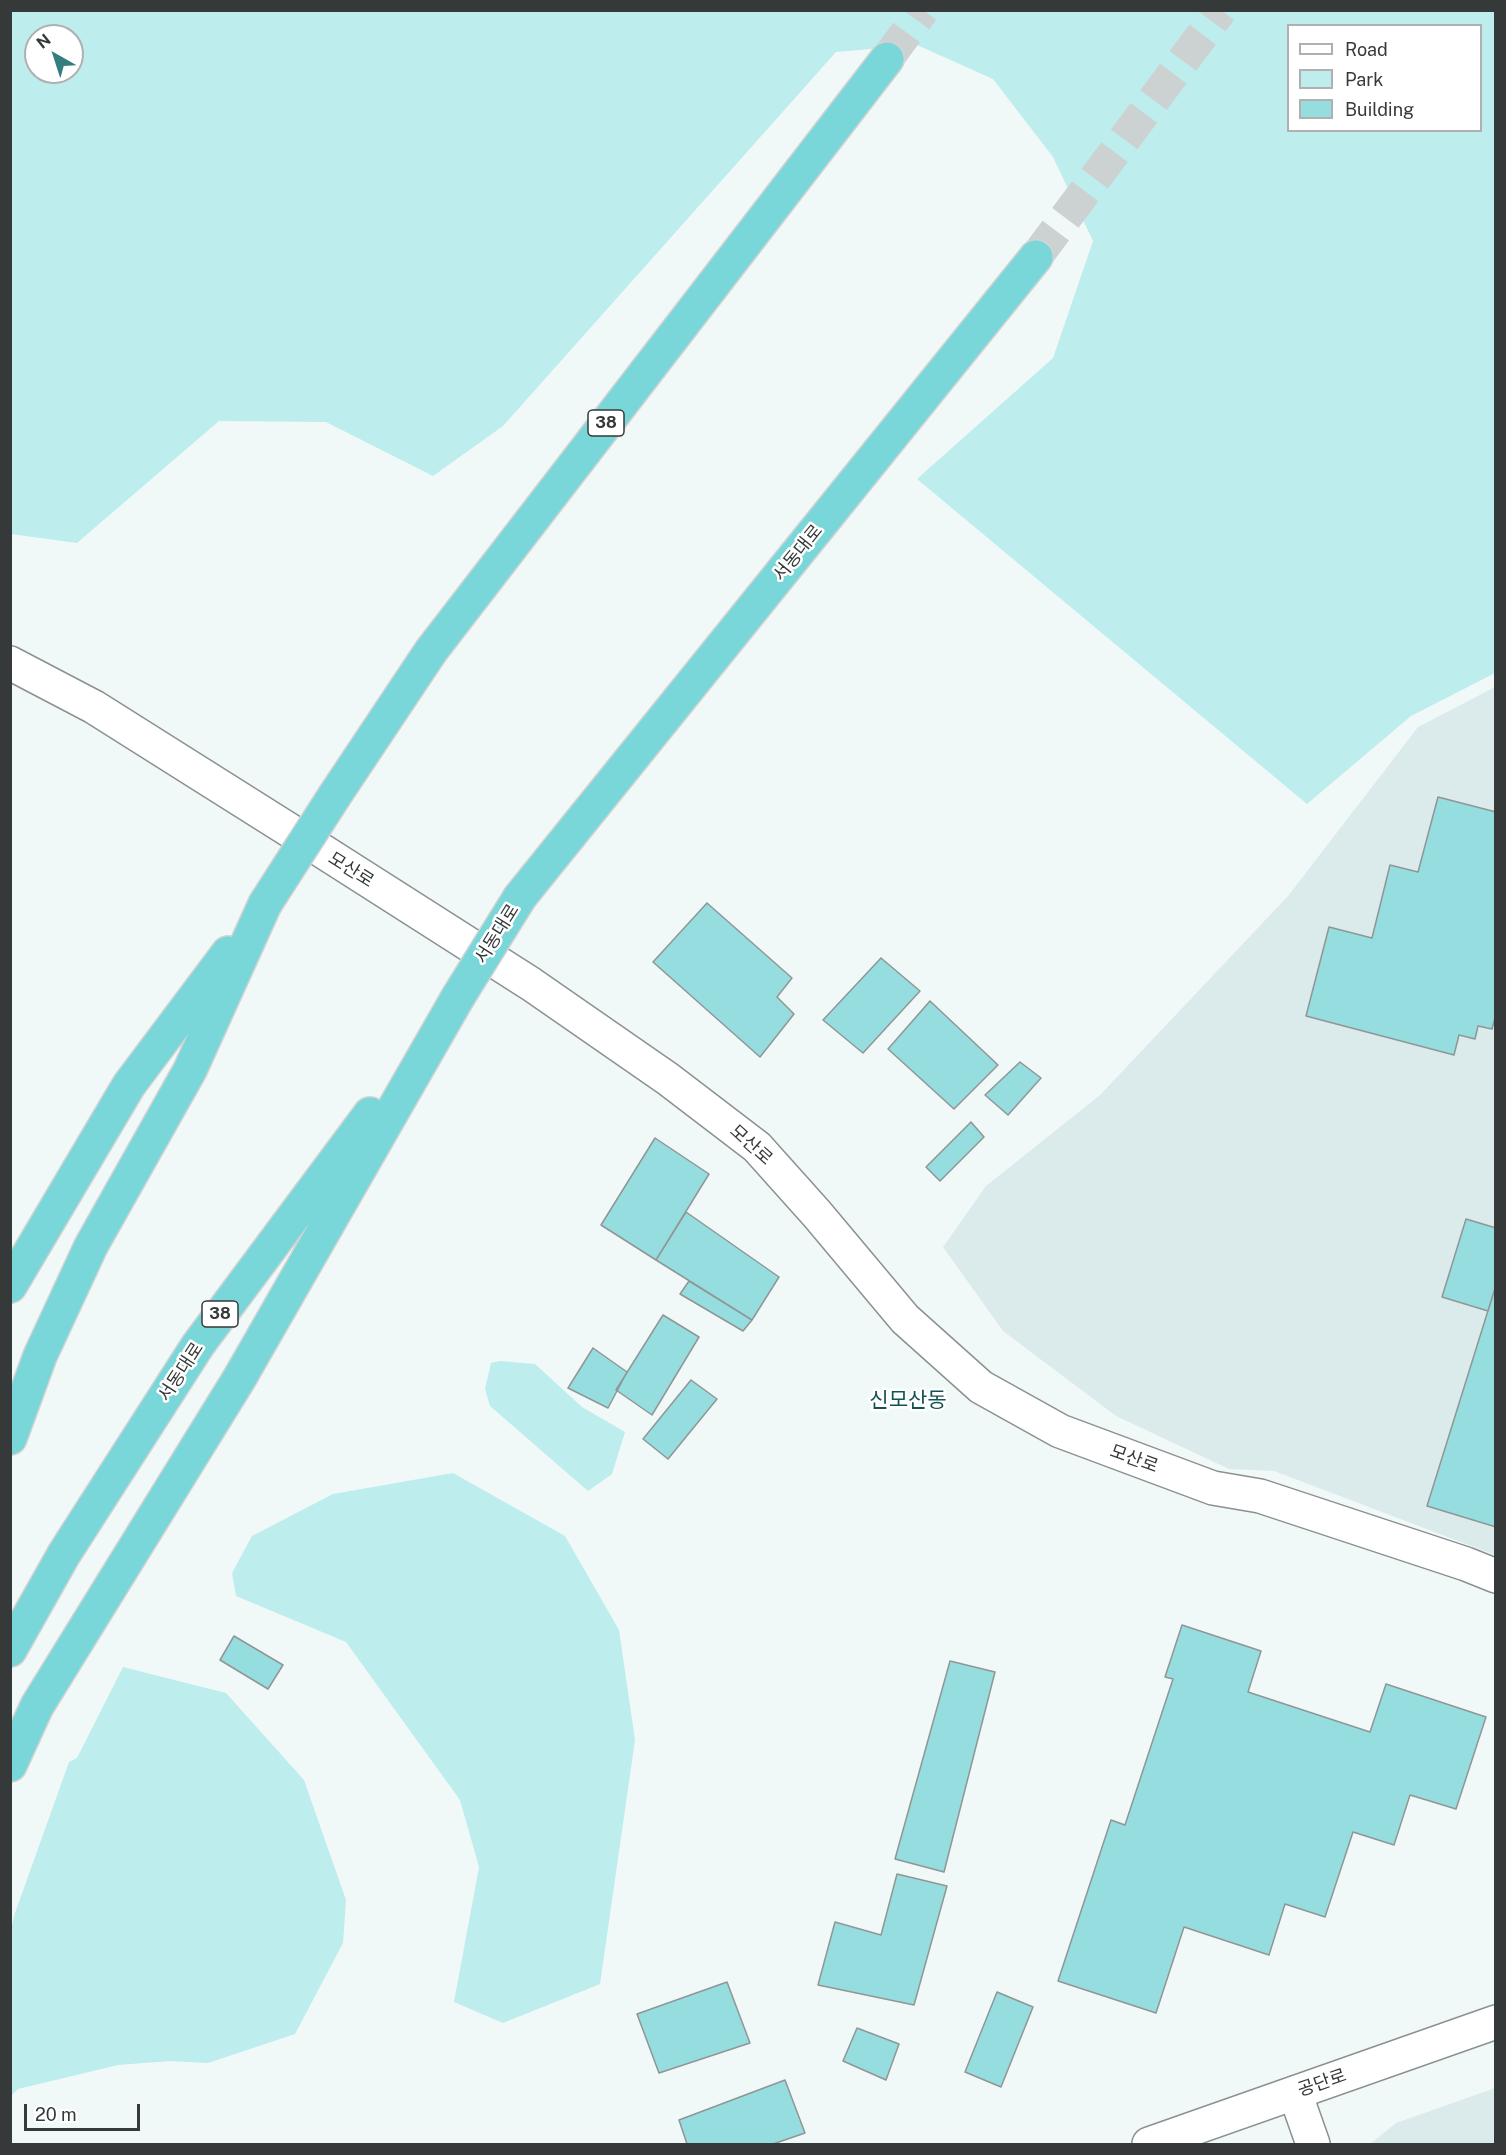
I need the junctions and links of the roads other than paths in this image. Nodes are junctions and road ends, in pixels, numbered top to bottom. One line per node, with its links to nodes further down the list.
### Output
1 (887, 59): 4 (highway, 38, bridge)
2 (1036, 257): 5 (highway, 서동대로 / 38, bridge)
3 (10, 663): 8 (street, 모산로)
4 (265, 904): 6 (highway); 7 (highway, 38)
5 (458, 997): 9 (highway, 서동대로 / 38); 10 (highway)
6 (10, 1287)
7 (10, 1438)
8 (1496, 1576)
9 (10, 1650)
10 (10, 1765)
11 (1496, 2022): 12 (street, 공단로)
12 (1296, 2093): 13 (street, 공단로); 14 (street)
13 (1149, 2145)
14 (1313, 2145)

